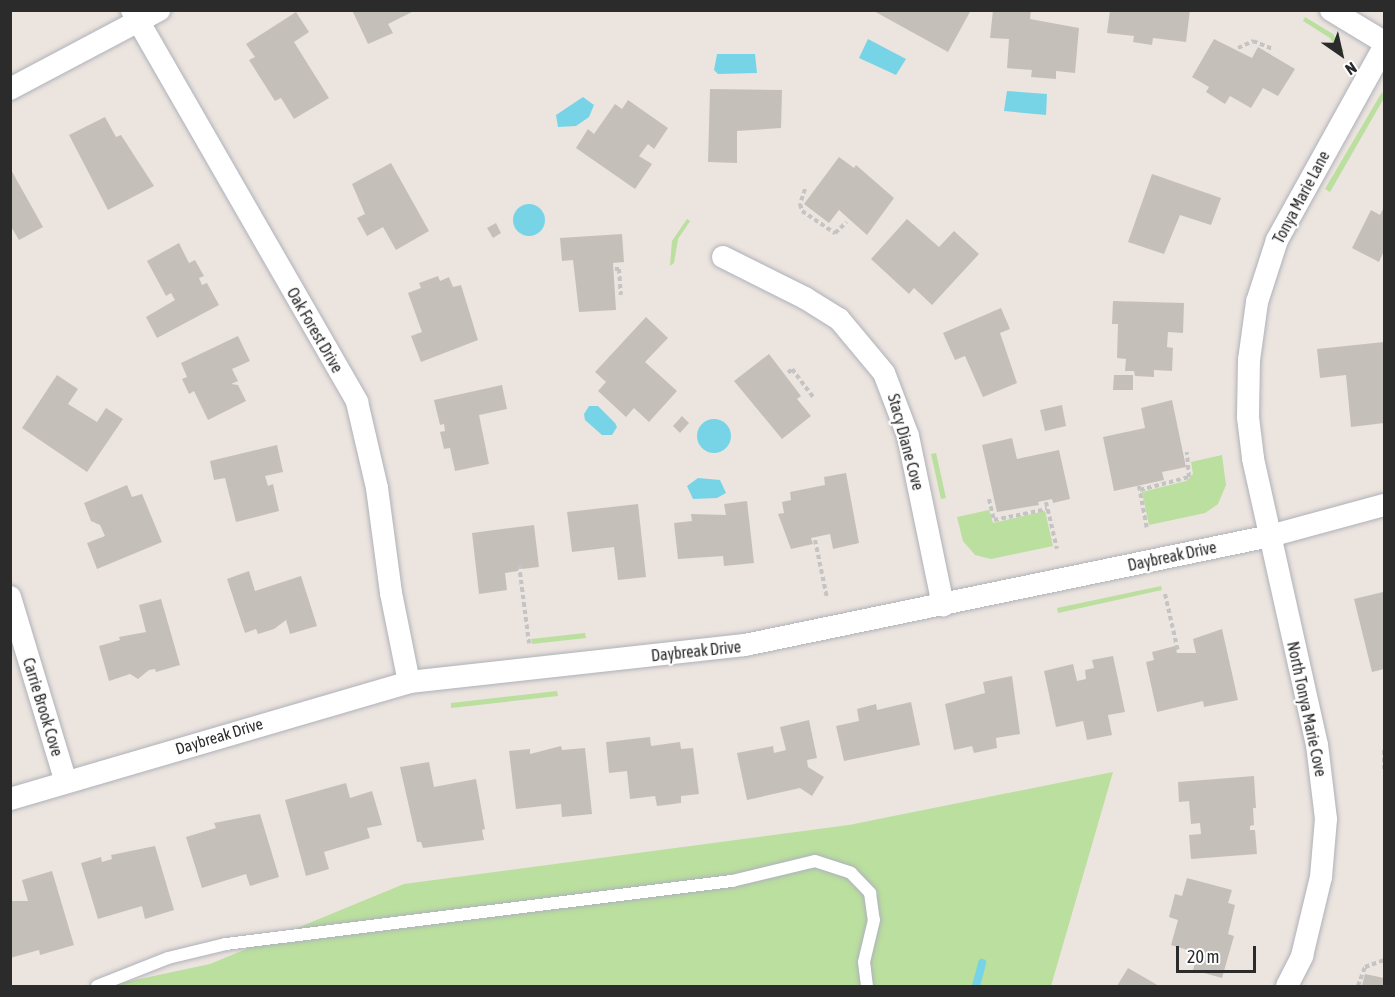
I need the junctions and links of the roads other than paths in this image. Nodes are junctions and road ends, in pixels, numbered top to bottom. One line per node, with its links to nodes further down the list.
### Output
1 (159, 10): 3 (street)
2 (1331, 10): 4 (street)
3 (135, 16): 6 (street); 12 (street, Oak Forest Drive)
4 (1384, 42)
5 (1384, 47): 9 (street, Tonya Marie Lane)
6 (10, 89)
7 (723, 257): 11 (street, Stacy Diane Cove)
8 (1384, 505): 9 (street, Daybreak Drive)
9 (1270, 536): 11 (street, Daybreak Drive); 17 (street, North Tonya Marie Cove)
10 (10, 597): 13 (street, Carrie Brook Cove)
11 (943, 604): 12 (street, Daybreak Drive)
12 (409, 682): 13 (street, Daybreak Drive)
13 (66, 782): 14 (street, Daybreak Drive)
14 (10, 800)
15 (97, 987): 16 (lane)
16 (867, 987)
17 (1287, 987)

